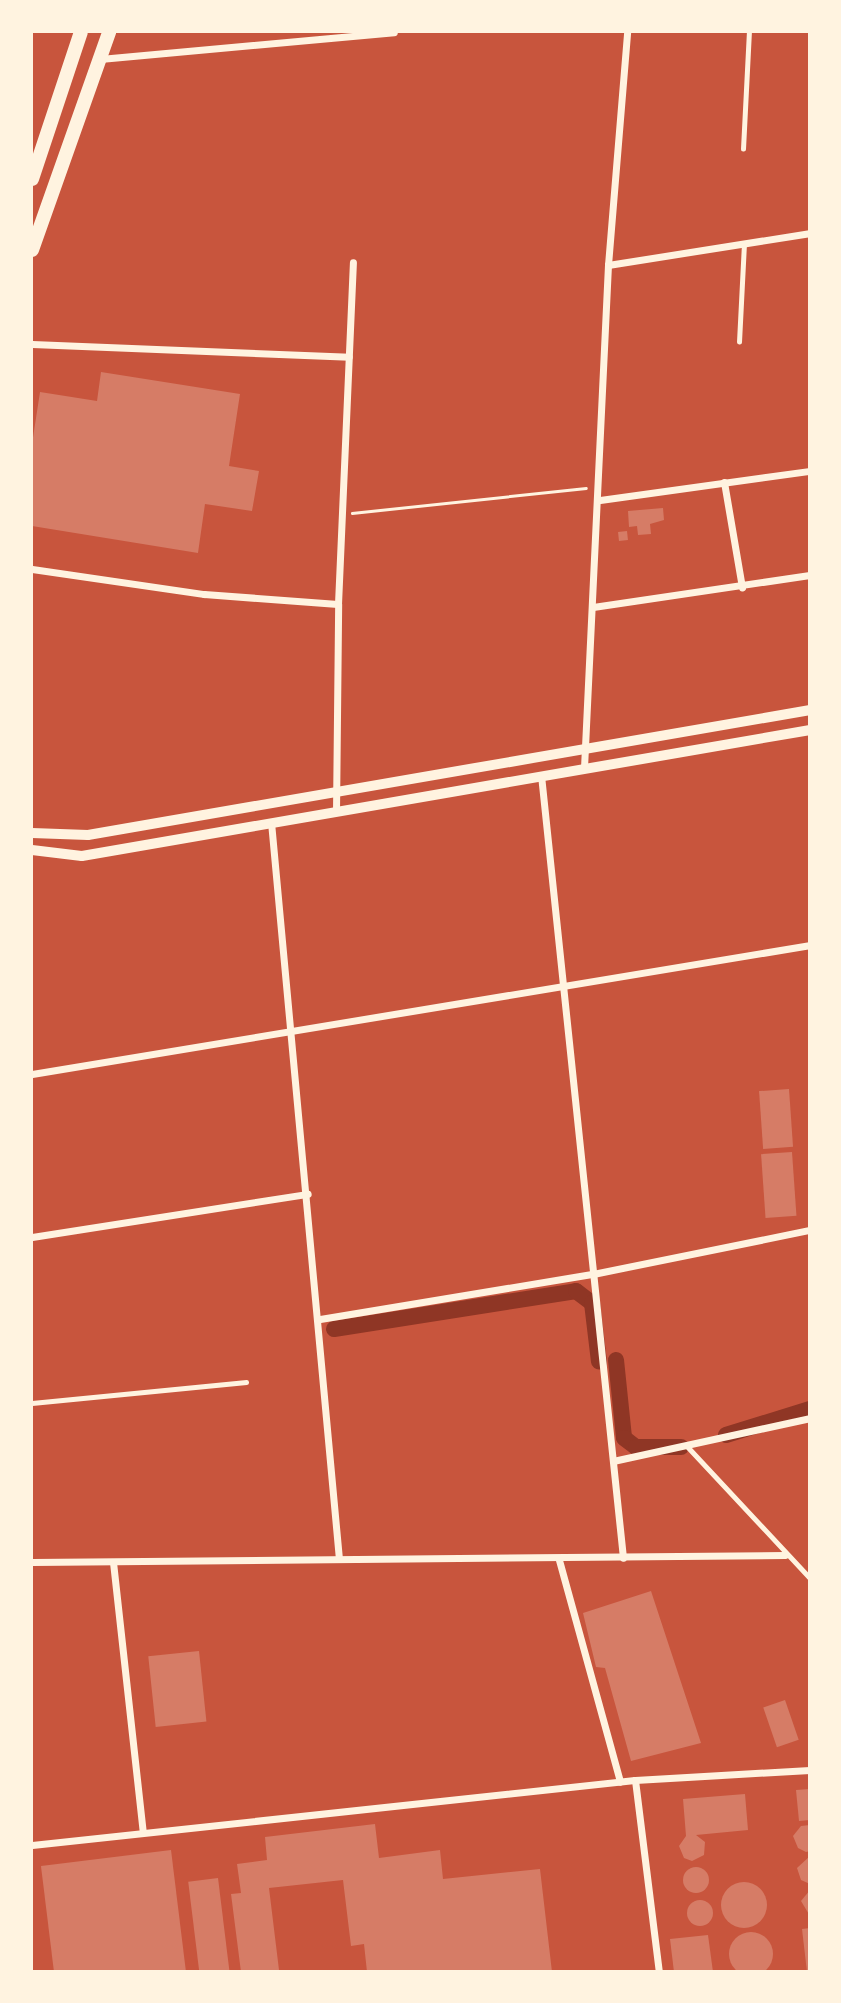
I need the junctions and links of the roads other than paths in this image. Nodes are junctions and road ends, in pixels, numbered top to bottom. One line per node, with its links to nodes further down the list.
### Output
1 (81, 32): 8 (main road)
2 (109, 32): 6 (main road)
3 (394, 32): 6 (street)
4 (627, 32): 14 (street)
5 (749, 32): 7 (lane)
6 (100, 59): 12 (main road)
7 (743, 149)
8 (36, 158): 9 (main road)
9 (32, 179)
10 (810, 233): 11 (street)
11 (744, 243): 14 (street); 15 (lane)
12 (32, 250)
13 (353, 262): 17 (street)
14 (608, 265): 20 (street)
15 (739, 342)
16 (32, 344): 17 (street)
17 (349, 357): 24 (street)
18 (810, 471): 19 (street)
19 (724, 482): 20 (street); 23 (street)
20 (600, 500): 25 (street)
21 (32, 569): 24 (street)
22 (810, 575): 23 (street)
23 (742, 587): 25 (street)
24 (338, 604): 31 (street)
25 (593, 607): 28 (street)
26 (810, 710): 28 (street)
27 (810, 730): 29 (street)
28 (585, 748): 29 (street); 31 (street)
29 (584, 768): 30 (street)
30 (541, 775): 32 (street); 37 (street)
31 (337, 791): 32 (street); 34 (street)
32 (336, 812): 33 (street)
33 (271, 822): 35 (street); 38 (street)
34 (32, 833)
35 (32, 850)
36 (810, 945): 37 (street)
37 (563, 986): 38 (street); 43 (street)
38 (292, 1030): 39 (street); 40 (street)
39 (32, 1074)
40 (308, 1194): 42 (street); 44 (street)
41 (810, 1230): 43 (street)
42 (32, 1237)
43 (593, 1274): 44 (street); 49 (street)
44 (320, 1319): 52 (street)
45 (246, 1382): 46 (lane)
46 (32, 1403)
47 (810, 1418): 48 (street)
48 (688, 1447): 49 (street); 50 (lane)
49 (613, 1461): 51 (street)
50 (785, 1555): 51 (street); 56 (lane)
51 (623, 1558): 53 (street)
52 (339, 1559): 53 (street); 55 (street)
53 (559, 1560): 59 (street)
54 (32, 1562): 55 (street)
55 (113, 1562): 60 (street)
56 (810, 1578)
57 (810, 1770): 58 (street)
58 (635, 1780): 59 (street); 62 (street)
59 (620, 1783): 60 (street)
60 (143, 1832): 61 (street)
61 (32, 1845)
62 (659, 1972)

